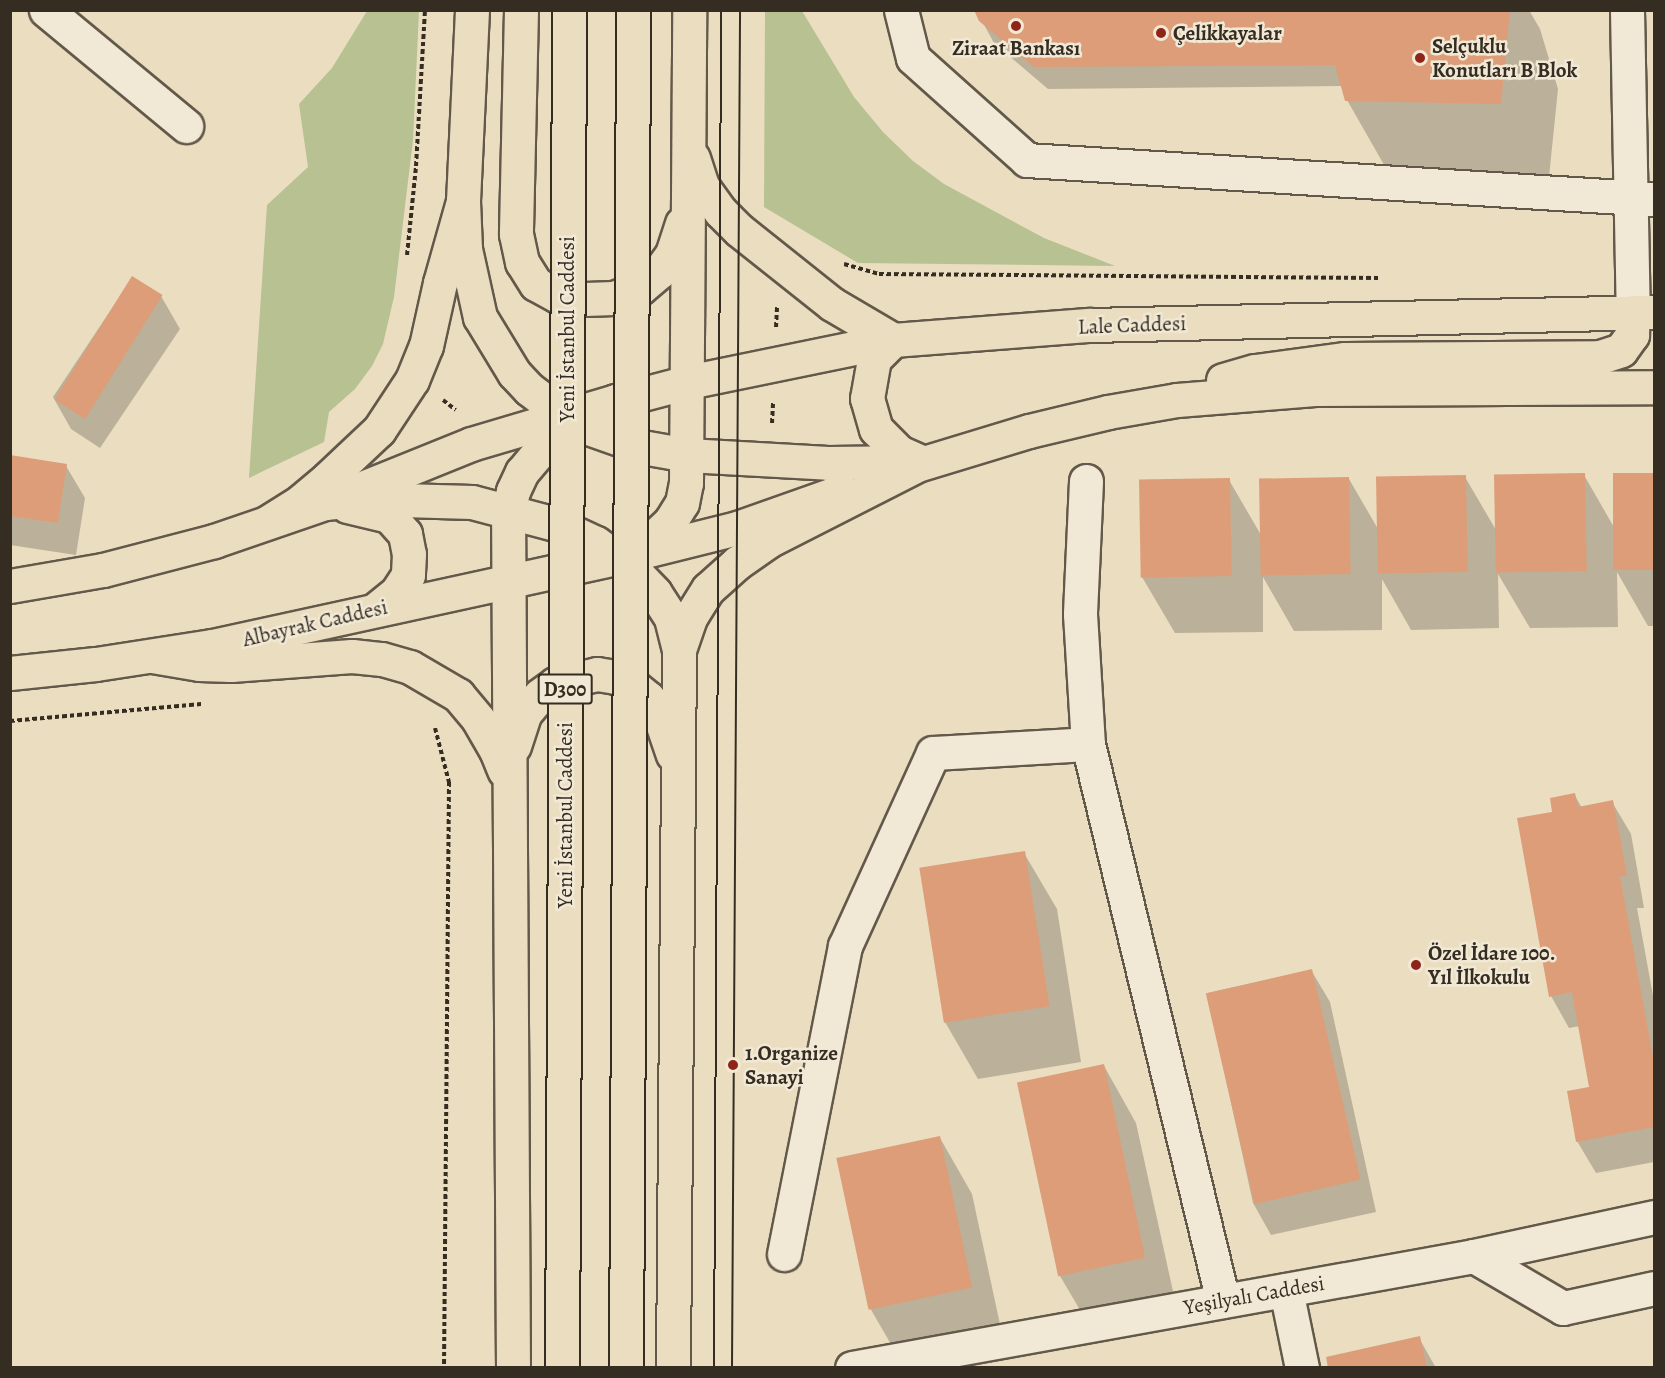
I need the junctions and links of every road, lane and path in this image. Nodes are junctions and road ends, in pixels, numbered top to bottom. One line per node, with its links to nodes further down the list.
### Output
1 (46, 10): 9 (street)
2 (472, 10): 13 (main road)
3 (521, 10): 11 (main road)
4 (569, 10): 48 (main road, Yeni İstanbul Caddesi / D300, bridge)
5 (633, 10): 49 (main road, bridge)
6 (689, 10): 10 (main road)
7 (901, 10): 12 (street)
8 (1627, 10): 12 (street)
9 (186, 126)
10 (689, 147): 11 (main road); 17 (main road)
11 (688, 196): 18 (main road)
12 (1642, 200): 16 (street)
13 (463, 201): 21 (main road); 27 (main road)
14 (842, 263): 15 (path)
15 (1385, 278)
16 (1644, 312): 17 (main road, Lale Caddesi); 20 (main road)
17 (893, 340): 18 (main road, Lale Caddesi); 23 (main road)
18 (688, 382): 21 (main road, Lale Caddesi); 22 (main road)
19 (1654, 387): 20 (main road)
20 (1177, 400): 23 (main road)
21 (569, 420): 22 (main road); 25 (main road); 26 (main road)
22 (687, 455): 23 (main road); 28 (main road)
23 (921, 462): 28 (main road, Albayrak Caddesi); 32 (main road)
24 (1086, 481): 37 (street)
25 (325, 503): 26 (main road); 27 (main road); 31 (main road)
26 (508, 510): 28 (main road); 29 (main road)
27 (268, 522): 30 (main road)
28 (617, 558): 29 (main road, Albayrak Caddesi); 32 (main road)
29 (507, 580): 31 (main road, Albayrak Caddesi); 39 (main road)
30 (10, 586)
31 (376, 609): 33 (main road, Albayrak Caddesi)
32 (680, 650): 38 (main road)
33 (152, 656): 34 (main road, Albayrak Caddesi); 39 (main road)
34 (10, 673)
35 (213, 703): 36 (path)
36 (10, 721)
37 (1088, 744): 41 (street); 45 (street)
38 (680, 778): 39 (main road); 50 (main road)
39 (508, 783): 47 (main road)
40 (1654, 1217): 42 (street, Yeşilyalı Caddesi)
41 (784, 1254)
42 (1474, 1256): 43 (street); 44 (street, Yeşilyalı Caddesi)
43 (1654, 1288)
44 (1286, 1290): 45 (street, Yeşilyalı Caddesi); 52 (street)
45 (1223, 1301): 46 (street, Yeşilyalı Caddesi)
46 (943, 1360): 51 (street, Yeşilyalı Caddesi)
47 (513, 1368)
48 (562, 1368)
49 (626, 1368)
50 (673, 1368)
51 (852, 1368)
52 (1302, 1368)

